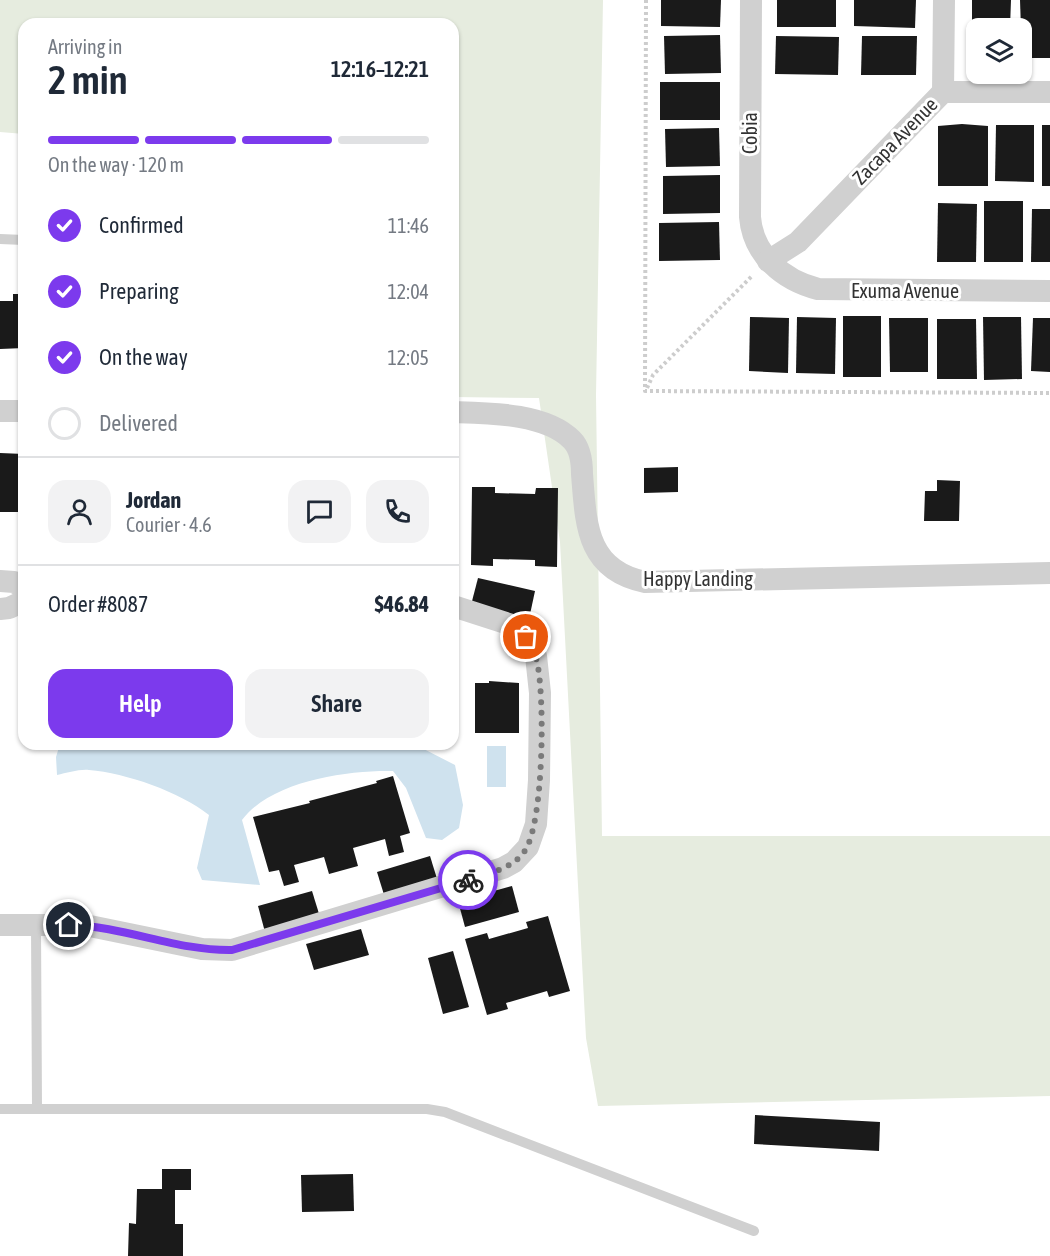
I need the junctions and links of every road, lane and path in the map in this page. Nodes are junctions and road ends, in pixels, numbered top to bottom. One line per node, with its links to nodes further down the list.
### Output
1 (646, 0): 10 (path)
2 (751, 0): 8 (street, Cobia)
3 (944, 0): 4 (street)
4 (943, 92): 5 (street, Zacapa Avenue); 8 (street, Zacapa Avenue)
5 (1050, 92)
6 (0, 239): 7 (lane)
7 (18, 240)
8 (768, 261): 9 (street, Exuma Avenue); 10 (path)
9 (1050, 291)
10 (645, 392): 11 (path)
11 (1050, 393)
12 (0, 411): 13 (street)
13 (18, 411)
14 (459, 412): 15 (street, Happy Landing)
15 (1050, 573)
16 (0, 581): 17 (street)
17 (18, 584)
18 (18, 604): 20 (street)
19 (459, 608): 22 (street)
20 (0, 609)
21 (0, 925): 22 (street)
22 (36, 925): 23 (lane)
23 (37, 1108): 24 (lane); 25 (lane)
24 (0, 1109)
25 (754, 1231)

